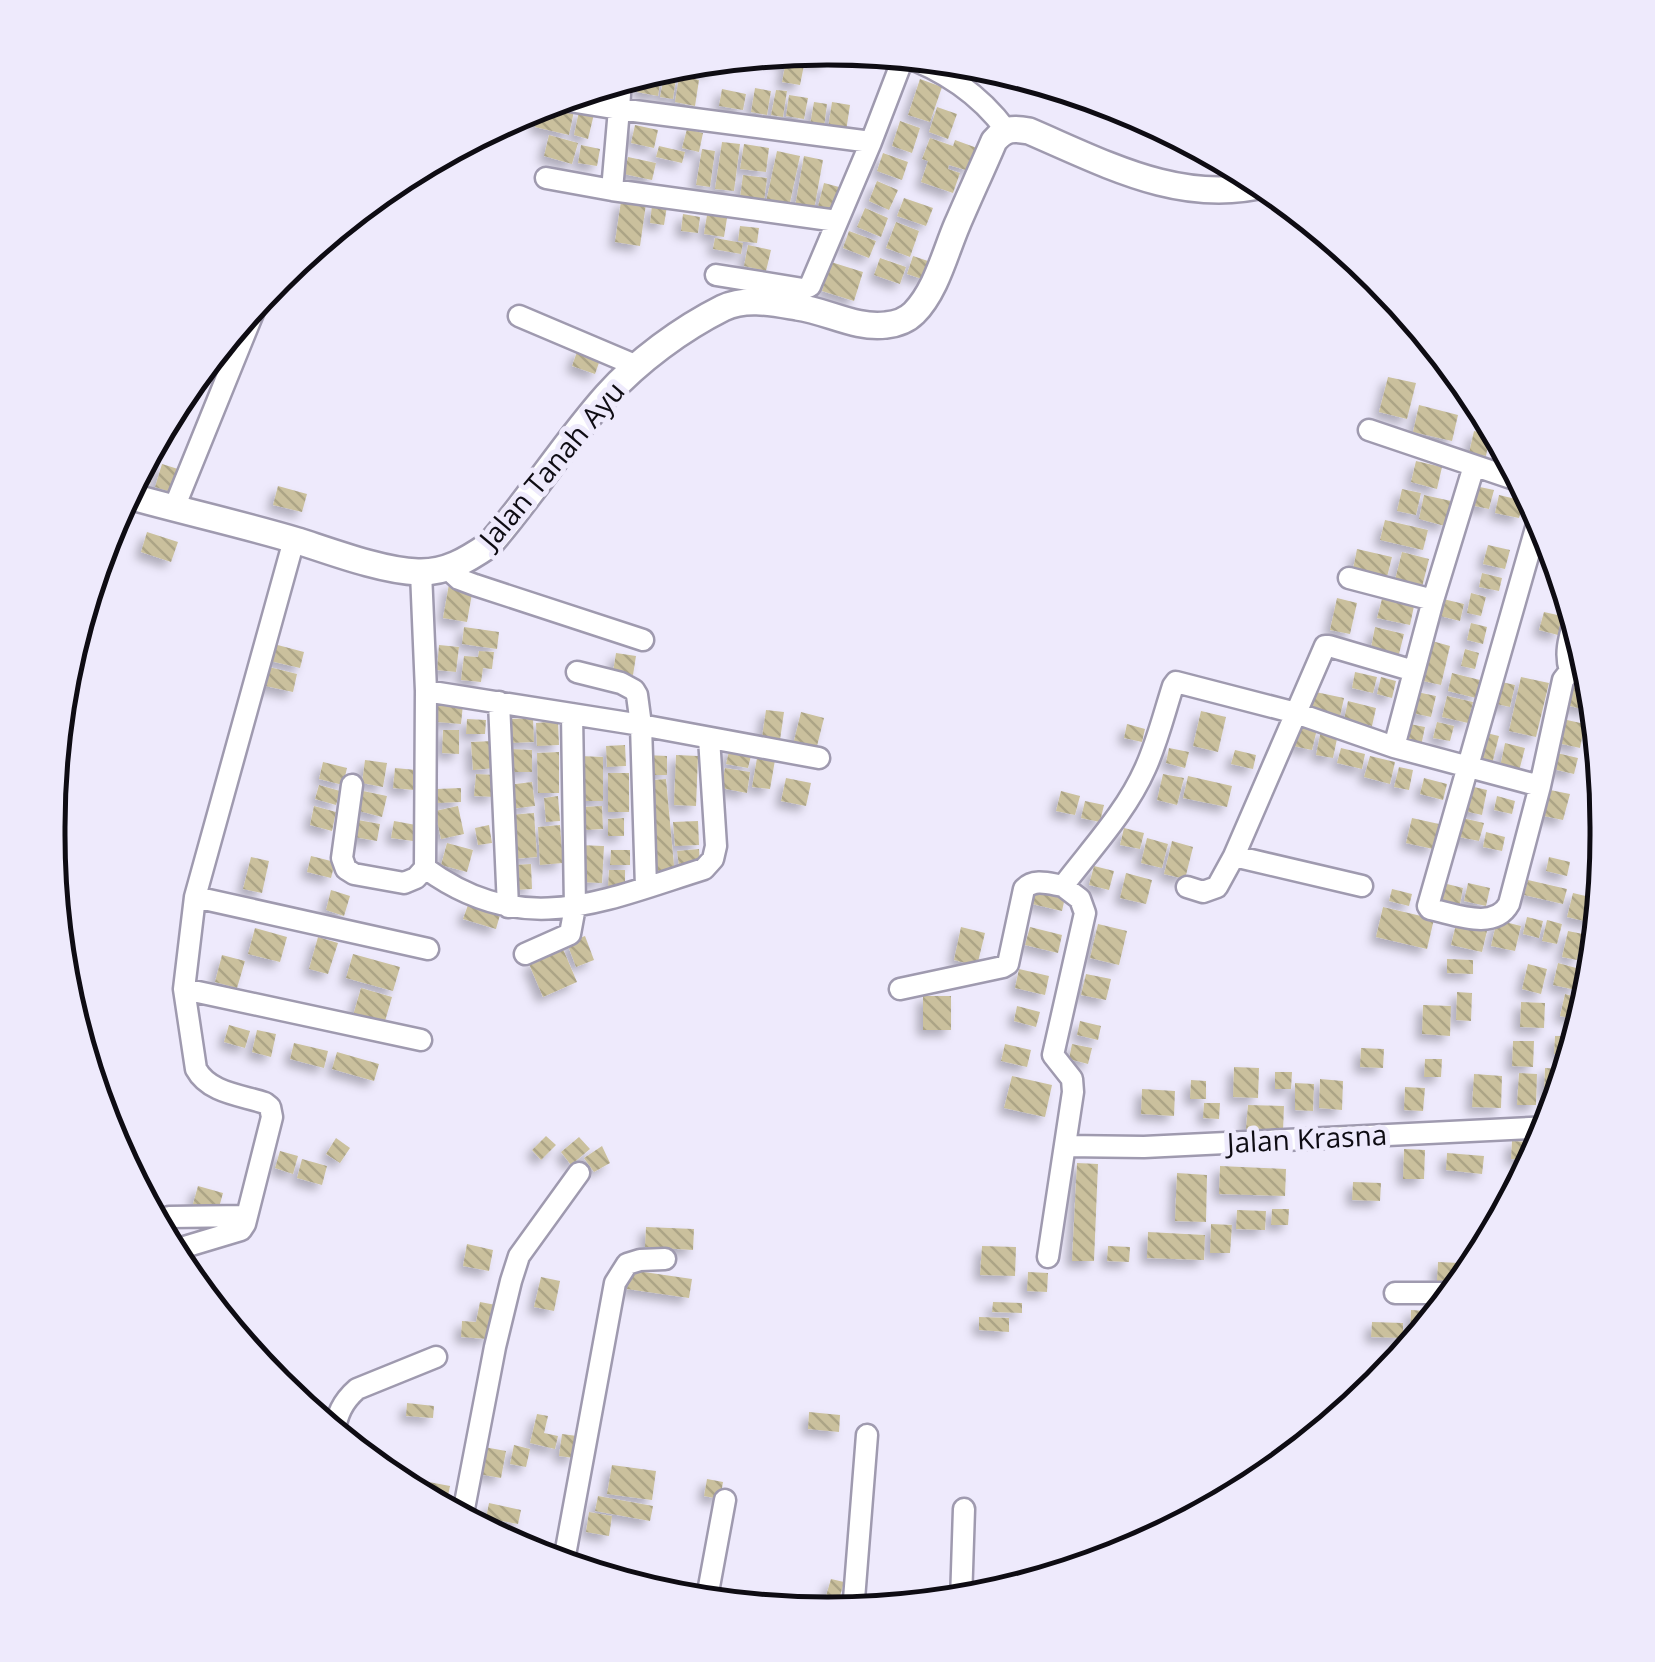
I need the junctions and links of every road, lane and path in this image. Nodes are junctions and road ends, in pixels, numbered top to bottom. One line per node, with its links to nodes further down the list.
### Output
1 (896, 69): 7 (street)
2 (945, 75): 6 (street)
3 (620, 94): 5 (street)
4 (587, 103): 5 (street)
5 (619, 109): 7 (street); 9 (street)
6 (1017, 130): 10 (street); 15 (street, Jalan Tanah Ayu)
7 (871, 142): 11 (street)
8 (546, 178): 9 (street)
9 (612, 190): 11 (street)
10 (1245, 190)
11 (837, 222): 12 (street)
12 (716, 274)
13 (519, 316): 15 (street)
14 (243, 339): 20 (street)
15 (637, 366): 23 (street, Jalan Tanah Ayu)
16 (1369, 430): 17 (street)
17 (1474, 466): 18 (street); 26 (street)
18 (1503, 476)
19 (140, 499): 20 (street, Jalan Tanah Ayu)
20 (174, 508): 22 (street, Jalan Tanah Ayu)
21 (1533, 538): 39 (street)
22 (294, 540): 24 (street, Jalan Tanah Ayu); 48 (street)
23 (448, 568): 24 (street, Jalan Tanah Ayu); 27 (street)
24 (421, 572): 31 (street)
25 (1349, 578): 26 (street)
26 (1434, 600): 28 (street)
27 (644, 640)
28 (1414, 671): 34 (street); 37 (street)
29 (577, 672): 35 (street)
30 (1574, 673): 41 (street)
31 (426, 690): 32 (street); 43 (street)
32 (499, 702): 33 (street); 49 (street)
33 (572, 714): 35 (street); 50 (street)
34 (1296, 714): 37 (street); 42 (street); 44 (street)
35 (640, 725): 36 (street); 46 (street)
36 (709, 738): 38 (street); 46 (street)
37 (1394, 747): 39 (street)
38 (819, 758)
39 (1467, 766): 41 (street); 41 (street)
40 (352, 785): 43 (street)
41 (1540, 786)
42 (1234, 856): 45 (street); 47 (street)
43 (426, 868): 49 (street)
44 (1063, 886): 54 (street); 57 (street)
45 (1362, 886)
46 (646, 887): 50 (street)
47 (1187, 887)
48 (195, 897): 51 (street); 53 (street)
49 (508, 906): 50 (street)
50 (575, 908): 52 (street)
51 (428, 949)
52 (525, 954)
53 (184, 988): 55 (street); 60 (street)
54 (900, 989)
55 (421, 1040)
56 (1531, 1128): 57 (street, Jalan Krasna)
57 (1065, 1146): 62 (street)
58 (579, 1173): 70 (street)
59 (169, 1216): 60 (street)
60 (246, 1216): 61 (street)
61 (187, 1246)
62 (1048, 1257)
63 (665, 1259): 72 (street)
64 (1436, 1293): 65 (street)
65 (1395, 1294)
66 (436, 1357): 67 (street)
67 (338, 1418)
68 (867, 1435): 75 (street)
69 (725, 1500): 74 (street)
70 (465, 1505)
71 (964, 1509): 73 (street)
72 (566, 1551)
73 (962, 1584)
74 (709, 1587)
75 (854, 1596)

